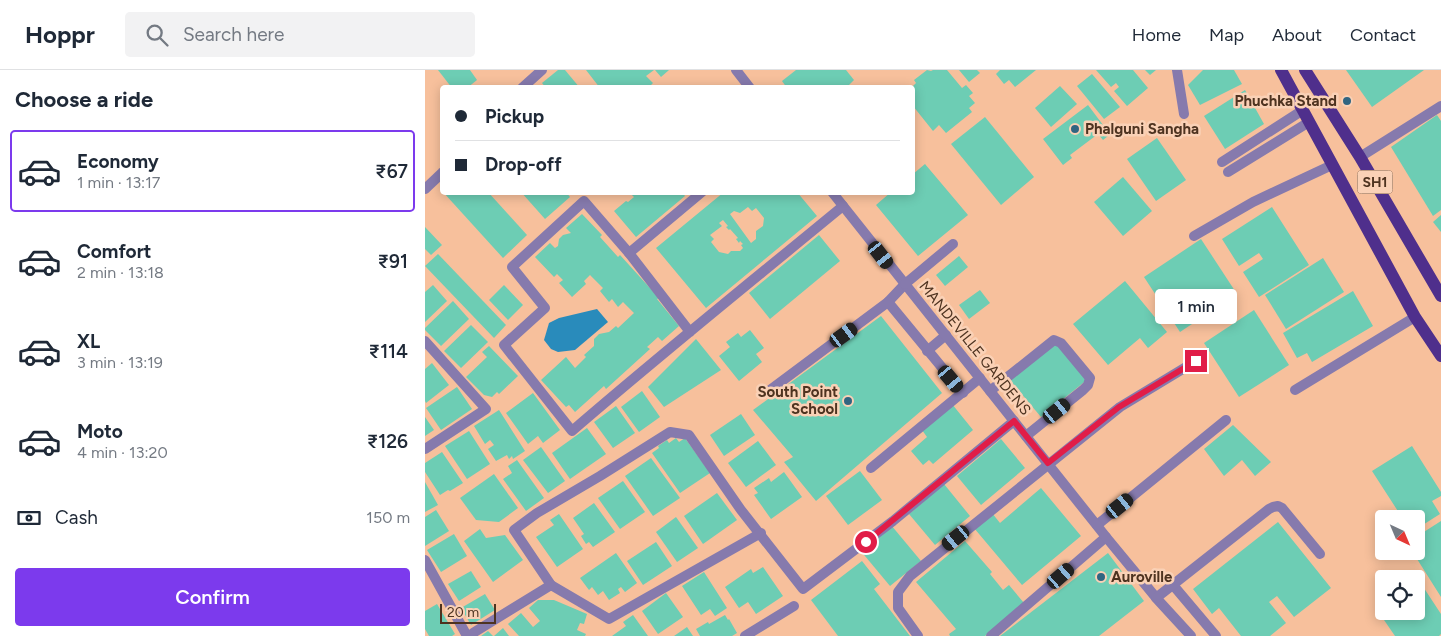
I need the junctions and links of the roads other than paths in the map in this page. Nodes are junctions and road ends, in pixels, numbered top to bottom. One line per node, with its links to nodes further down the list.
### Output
1 (542, 70): 7 (street)
2 (736, 70): 8 (street)
3 (1177, 70): 12 (street)
4 (1274, 70): 9 (street)
5 (1281, 70): 9 (main road, SH1)
6 (1305, 70): 14 (main road, SH1)
7 (525, 85)
8 (748, 85)
9 (1292, 89): 11 (main road, SH1)
10 (1441, 106): 14 (street)
11 (1303, 110): 13 (main road, SH1); 15 (street)
12 (1184, 114)
13 (1309, 122): 16 (main road, SH1); 17 (street)
14 (1360, 157): 27 (main road, SH1)
15 (1222, 162)
16 (1332, 165): 23 (street); 29 (main road, SH1)
17 (1228, 172)
18 (440, 175): 19 (street)
19 (425, 189)
20 (698, 195): 25 (street)
21 (834, 195): 22 (street, MANDEVILLE GARDENS)
22 (843, 206): 26 (street, MANDEVILLE GARDENS); 30 (street)
23 (1195, 236)
24 (953, 244): 26 (street)
25 (629, 253): 30 (street); 30 (street)
26 (905, 284): 28 (street); 31 (street, MANDEVILLE GARDENS)
27 (1440, 294)
28 (889, 302): 33 (street); 37 (street)
29 (1415, 317): 34 (main road, SH1); 38 (street)
30 (689, 332)
31 (946, 335): 33 (street); 36 (street, MANDEVILLE GARDENS)
32 (425, 341): 44 (street)
33 (927, 351): 40 (street)
34 (1441, 356)
35 (1196, 361): 45 (street)
36 (980, 378): 39 (street, MANDEVILLE GARDENS); 40 (street)
37 (770, 390)
38 (1295, 390)
39 (989, 391): 42 (street, MANDEVILLE GARDENS); 43 (street)
40 (963, 393): 46 (street)
41 (1226, 420): 47 (street)
42 (1014, 421): 43 (street, MANDEVILLE GARDENS); 48 (street)
43 (1027, 436): 45 (street, MANDEVILLE GARDENS)
44 (425, 449)
45 (1048, 463): 47 (street, MANDEVILLE GARDENS); 59 (street)
46 (871, 468)
47 (1097, 525): 49 (street, MANDEVILLE GARDENS)
48 (761, 534): 52 (street); 52 (street)
49 (1106, 537): 54 (street, MANDEVILLE GARDENS); 60 (street)
50 (1320, 554): 53 (street)
51 (425, 560): 56 (street)
52 (551, 585): 57 (street)
53 (1173, 585): 54 (street); 62 (street)
54 (1156, 598): 61 (street, MANDEVILLE GARDENS)
55 (793, 606): 58 (street)
56 (467, 636)
57 (471, 636)
58 (745, 636)
59 (918, 636)
60 (991, 636)
61 (1191, 636)
62 (1216, 636)

